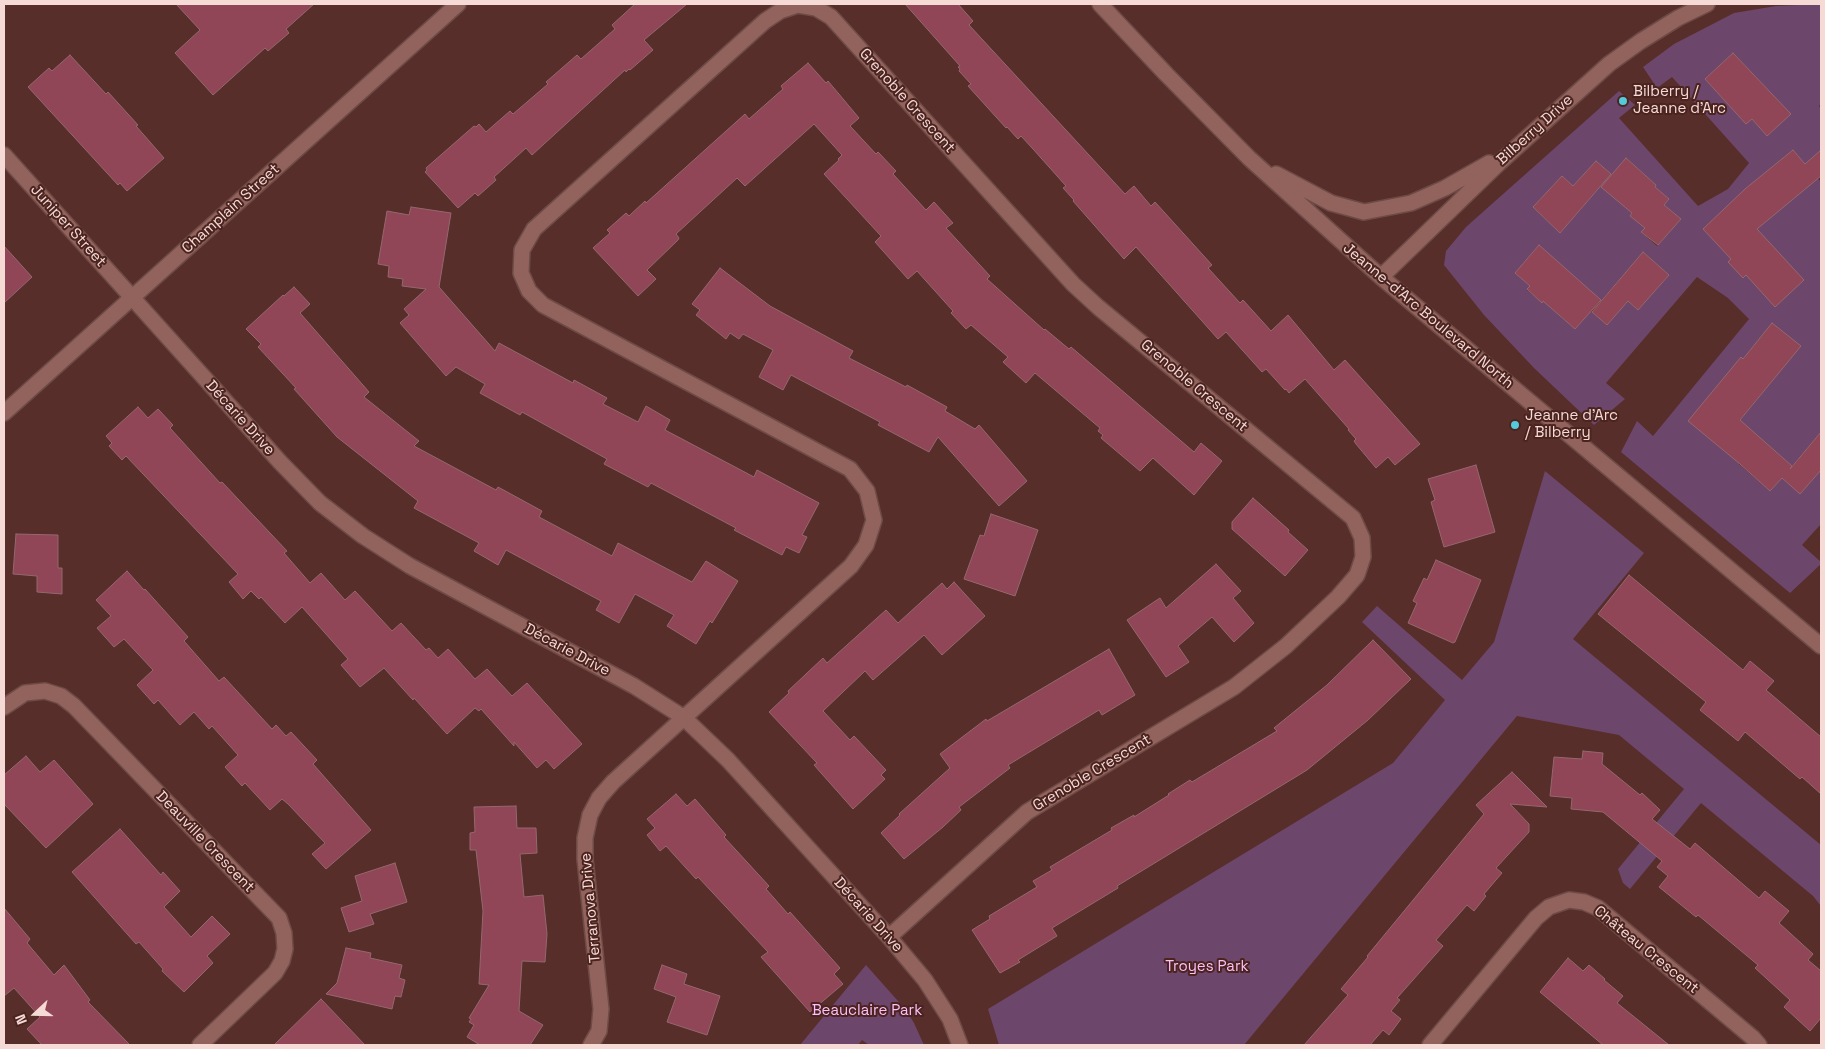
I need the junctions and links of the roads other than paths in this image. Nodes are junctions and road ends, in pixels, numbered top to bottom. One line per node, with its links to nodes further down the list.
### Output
1 (458, 4): 8 (street, Champlain Street)
2 (1100, 4): 6 (street, Jeanne-d'Arc Boulevard North)
3 (1707, 4): 4 (street, Bilberry Drive)
4 (1514, 149): 6 (street); 7 (street, Bilberry Drive)
5 (4, 155): 8 (street, Juniper Street)
6 (1249, 158): 7 (street, Jeanne-d'Arc Boulevard North)
7 (1381, 277): 10 (street, Jeanne-d'Arc Boulevard North)
8 (133, 297): 9 (street, Champlain Street); 12 (street, Décarie Drive)
9 (4, 413)
10 (1821, 646)
11 (4, 707): 14 (street, Deauville Crescent)
12 (683, 717): 13 (street, Décarie Drive); 13 (street, Grenoble Crescent); 15 (street, Terranova Drive)
13 (889, 937): 16 (street, Décarie Drive)
14 (200, 1045)
15 (591, 1045)
16 (960, 1045)
17 (1430, 1045): 18 (street, Château Crescent)
18 (1759, 1045)

